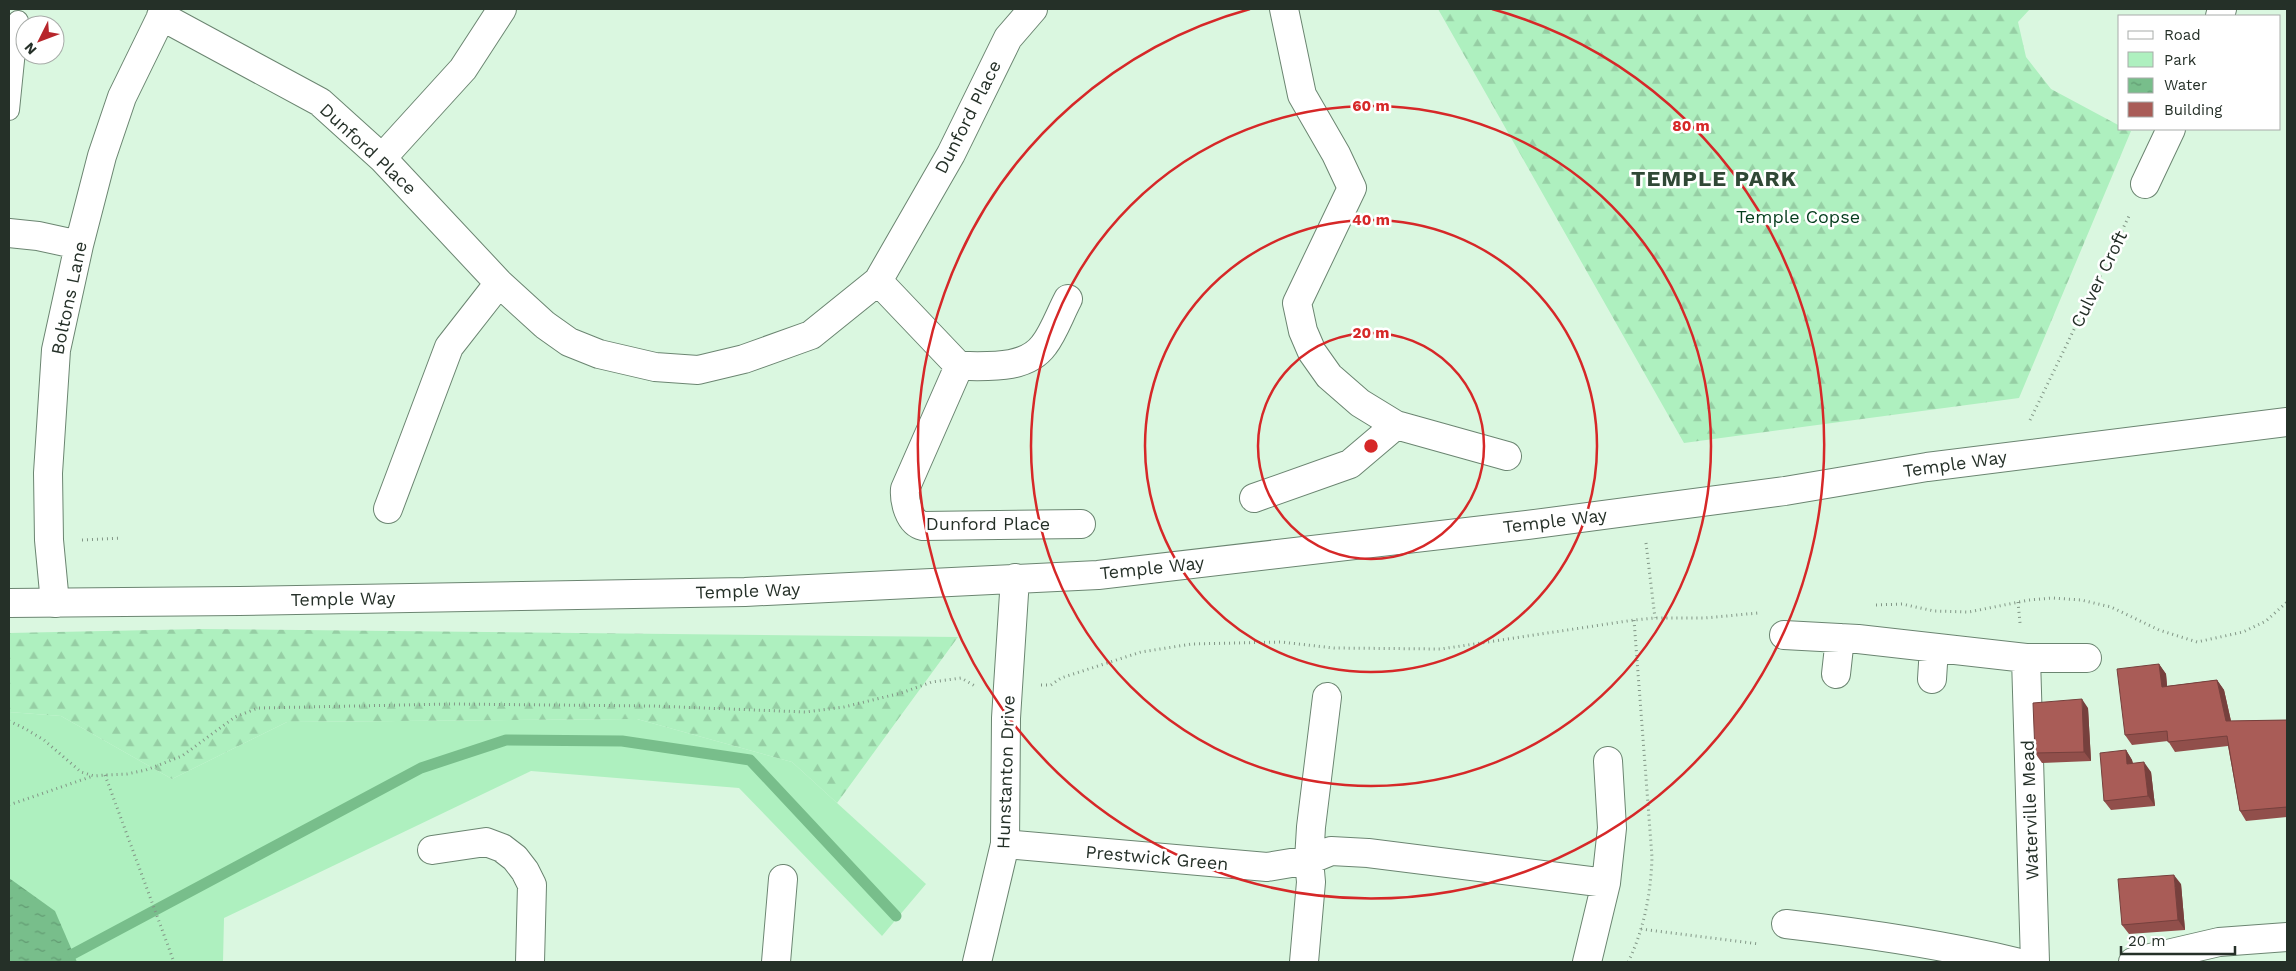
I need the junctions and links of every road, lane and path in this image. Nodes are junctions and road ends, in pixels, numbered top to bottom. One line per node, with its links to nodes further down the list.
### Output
1 (502, 9): 8 (street)
2 (1033, 9): 12 (street, Dunford Place)
3 (1284, 9): 17 (street)
4 (163, 12): 8 (street, Dunford Place); 11 (street, Boltons Lane)
5 (15, 51): 6 (lane)
6 (9, 110)
7 (2171, 130): 9 (street)
8 (382, 158): 13 (street, Dunford Place)
9 (2145, 184): 18 (path, Culver Croft)
10 (9, 233): 11 (street)
11 (79, 245): 29 (street, Boltons Lane)
12 (878, 280): 13 (street, Dunford Place); 15 (street)
13 (499, 283): 21 (street)
14 (1068, 299): 15 (street)
15 (959, 366): 22 (street, Dunford Place)
16 (2287, 422): 26 (street, Temple Way)
17 (1396, 424): 19 (street); 20 (street)
18 (2026, 428)
19 (1507, 456)
20 (1254, 498)
21 (388, 509)
22 (1081, 524)
23 (1645, 537): 32 (path)
24 (121, 538): 25 (path)
25 (110, 539)
26 (1015, 578): 29 (street, Temple Way); 48 (street, Hunstanton Drive)
27 (2287, 602): 30 (path)
28 (9, 603): 29 (street, Temple Way)
29 (54, 603)
30 (1874, 605)
31 (1761, 613): 32 (path)
32 (1655, 618): 40 (path)
33 (1784, 635): 34 (street)
34 (1840, 638): 35 (street); 38 (street)
35 (1934, 648): 36 (street); 39 (street)
36 (2026, 658): 37 (street); 62 (street, Waterville Mead)
37 (2087, 658)
38 (1836, 674)
39 (1932, 679)
40 (1045, 685)
41 (982, 688): 45 (path)
42 (1327, 697): 50 (street)
43 (9, 721): 46 (path)
44 (1608, 761): 52 (street)
45 (105, 775): 46 (path); 55 (path)
46 (94, 776): 47 (path)
47 (9, 804)
48 (1005, 844): 50 (street, Prestwick Green); 58 (street, Hunstanton Drive)
49 (432, 850): 56 (street)
50 (1309, 860): 52 (street, Prestwick Green); 59 (street)
51 (783, 879): 57 (street)
52 (1606, 883): 60 (street)
53 (1786, 924): 61 (street)
54 (2287, 936): 63 (street)
55 (174, 962)
56 (530, 962)
57 (776, 962)
58 (977, 962)
59 (1304, 962)
60 (1586, 962)
61 (2016, 962)
62 (2035, 962)
63 (2133, 962)

